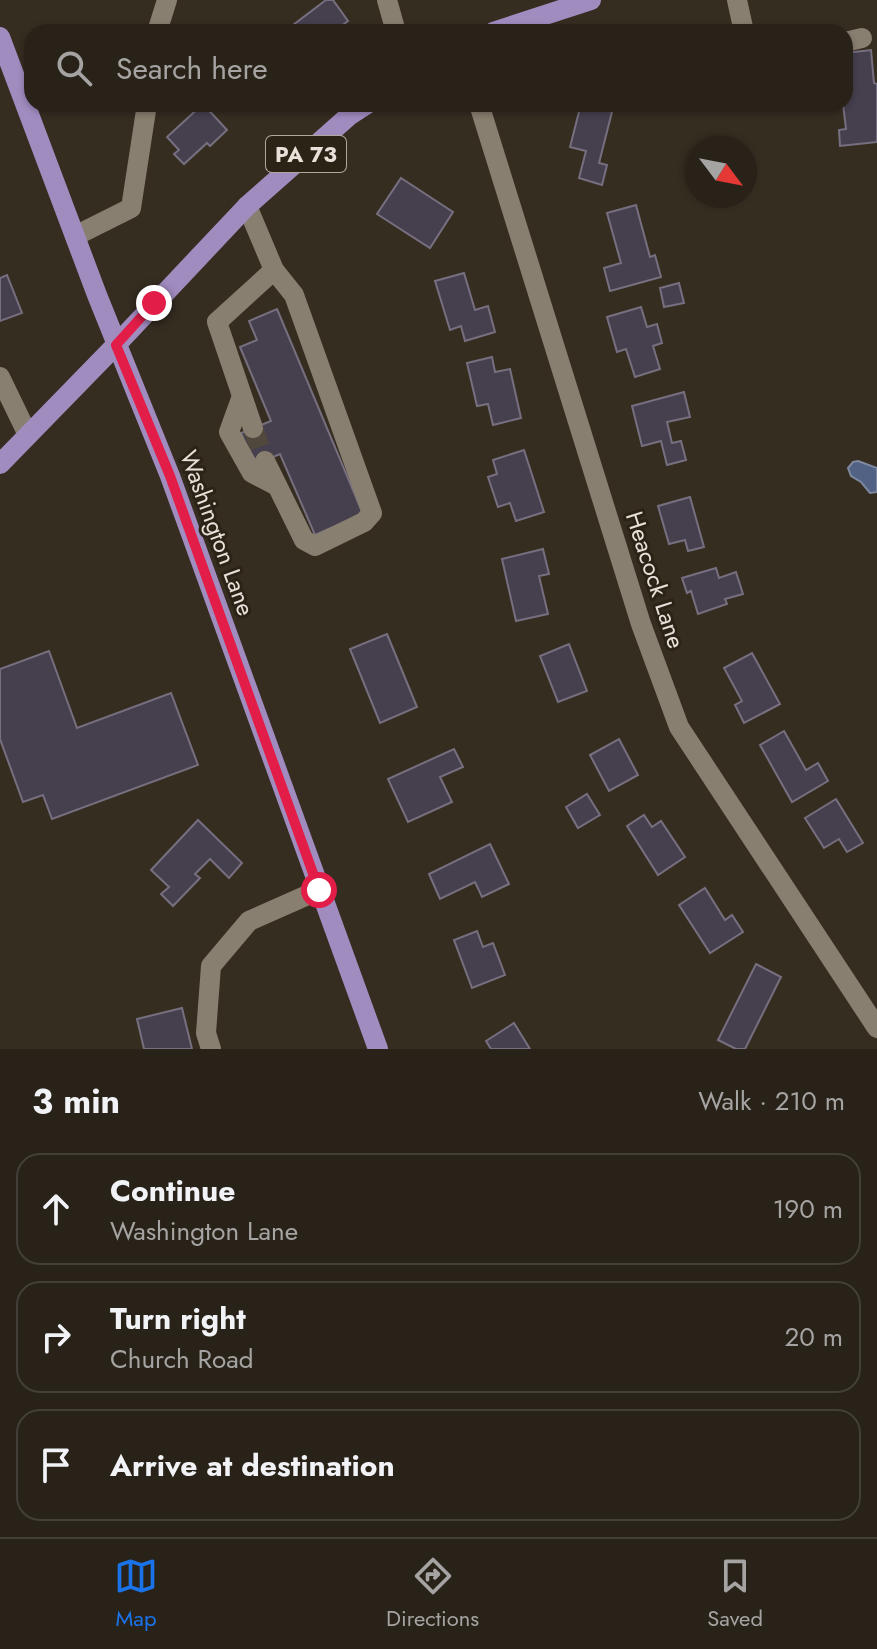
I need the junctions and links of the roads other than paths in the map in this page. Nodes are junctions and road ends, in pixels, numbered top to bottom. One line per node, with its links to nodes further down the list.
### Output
1 (148, 0): 5 (street)
2 (387, 0): 6 (street)
3 (591, 0): 7 (main road)
4 (737, 0): 8 (street)
5 (161, 17)
6 (394, 24)
7 (518, 24)
8 (742, 24)
9 (0, 37): 10 (main road, Washington Lane)
10 (24, 101)
11 (28, 112): 16 (main road, Washington Lane)
12 (146, 112): 16 (street)
13 (355, 112): 15 (main road, PA 73)
14 (481, 112): 27 (street, Heacock Lane)
15 (247, 206): 17 (street); 18 (main road, PA 73)
16 (75, 236): 18 (main road, Washington Lane)
17 (274, 270): 20 (street); 25 (street)
18 (116, 345): 22 (main road); 26 (main road, Washington Lane)
19 (0, 377): 22 (street)
20 (241, 399): 21 (street); 25 (street)
21 (253, 428)
22 (28, 435): 24 (main road)
23 (265, 461): 25 (street)
24 (0, 464)
25 (277, 486)
26 (319, 890): 28 (street); 29 (main road, Washington Lane)
27 (877, 1028)
28 (211, 1049)
29 (378, 1049)

